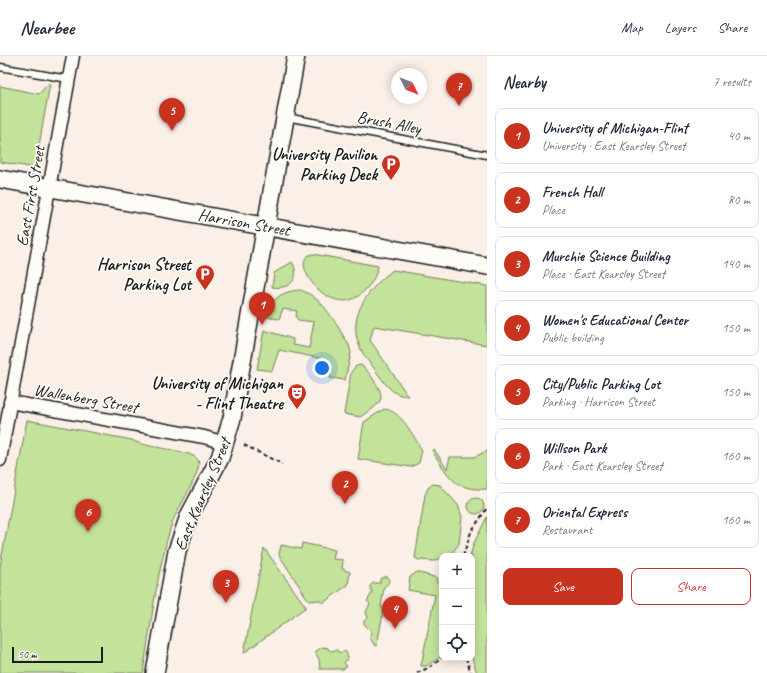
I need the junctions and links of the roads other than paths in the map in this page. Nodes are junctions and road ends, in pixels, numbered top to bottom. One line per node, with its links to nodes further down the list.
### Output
1 (73, 56): 4 (street, East First Street)
2 (296, 56): 5 (street, East Kearsley Street)
3 (0, 67): 4 (lane)
4 (68, 79): 8 (street, East First Street)
5 (285, 116): 6 (lane, Brush Alley); 9 (street, East Kearsley Street)
6 (487, 155)
7 (0, 178): 8 (street, Harrison Street)
8 (49, 188): 9 (street, Harrison Street); 11 (street, East First Street)
9 (266, 226): 10 (street, Harrison Street); 12 (street, East Kearsley Street)
10 (487, 266)
11 (10, 402): 12 (street, Wallenberg Street); 13 (street, East First Street)
12 (225, 443): 14 (street, East Kearsley Street)
13 (0, 460)
14 (155, 673)

